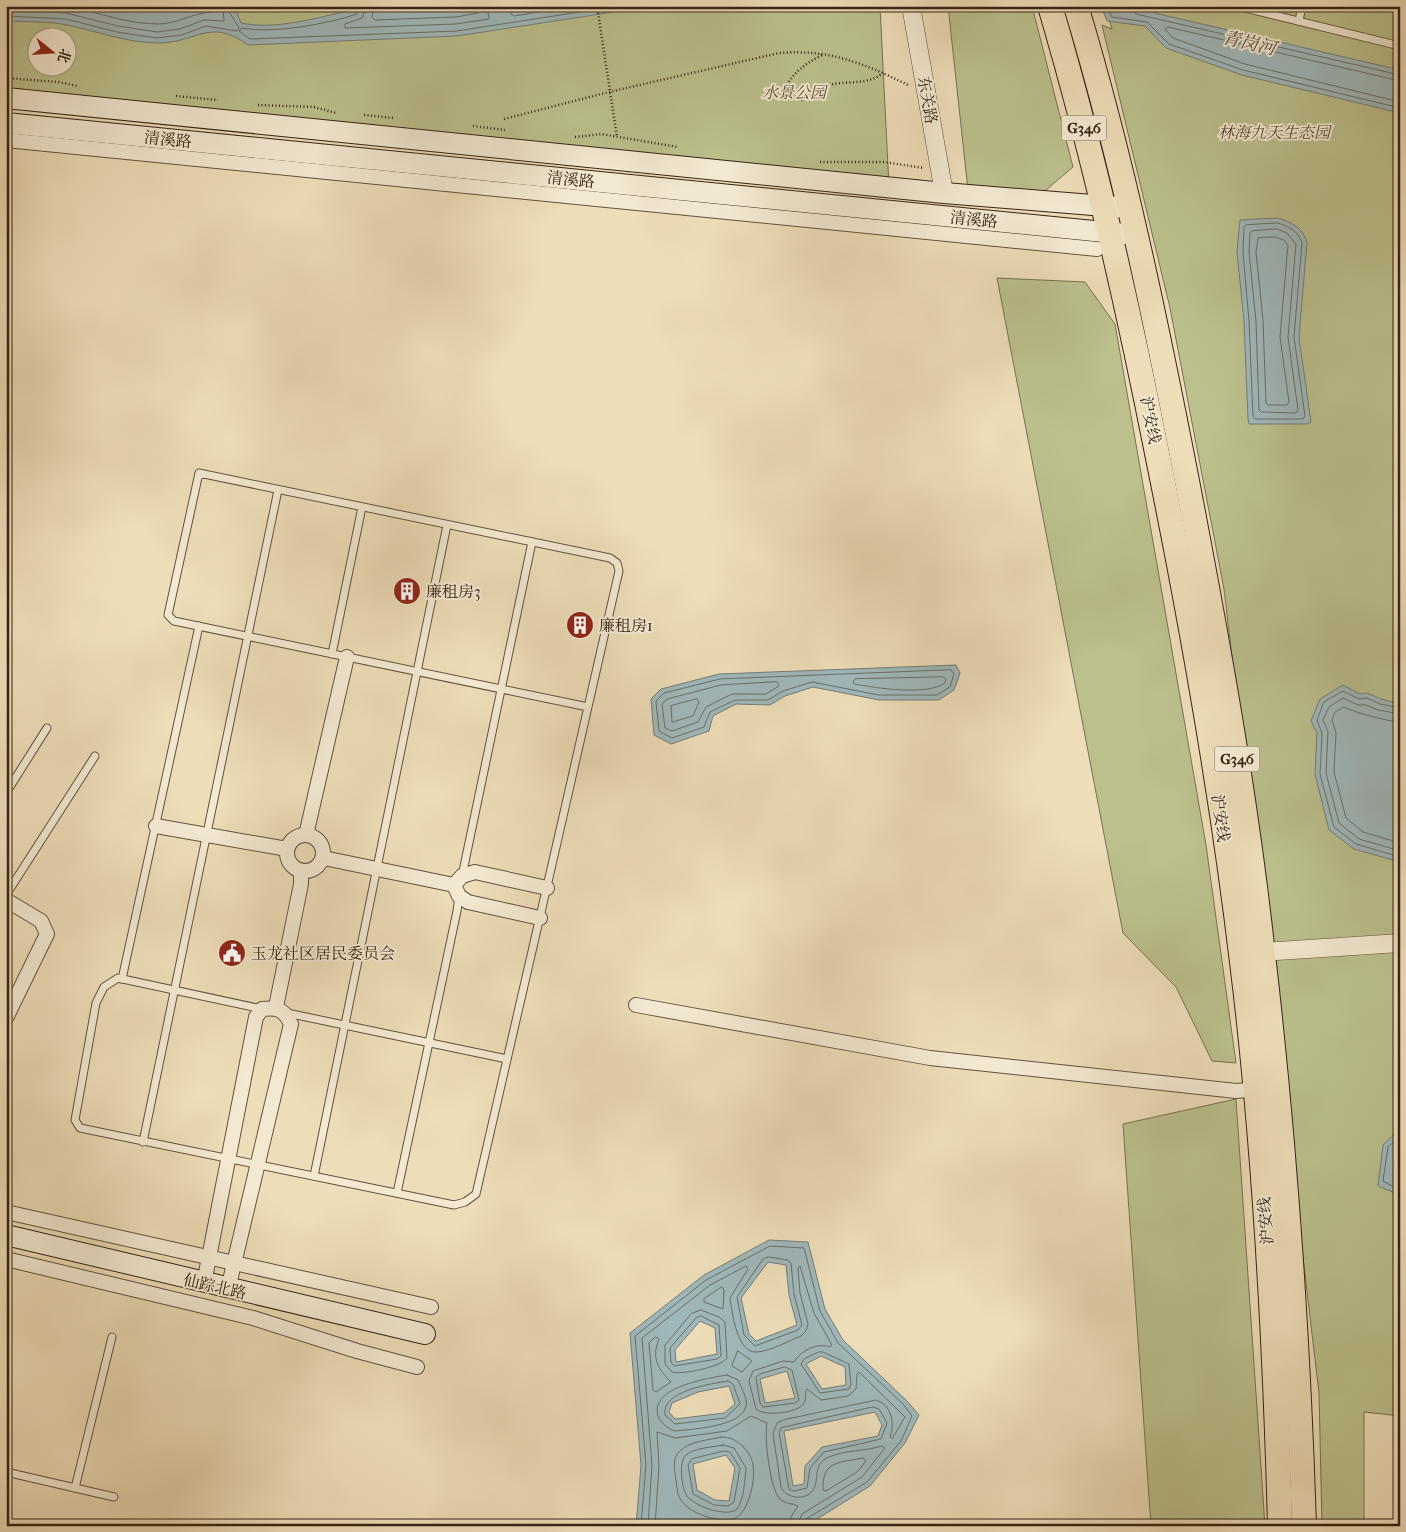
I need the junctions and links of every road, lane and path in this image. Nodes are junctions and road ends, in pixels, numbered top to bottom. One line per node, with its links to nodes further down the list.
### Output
1 (597, 6): 13 (path)
2 (911, 6): 15 (street, 东关路)
3 (1050, 6): 37 (highway, 沪安线 / G346)
4 (1076, 6): 38 (highway, 沪安线 / G346)
5 (1237, 6): 7 (lane)
6 (1302, 6): 7 (lane)
7 (1300, 21): 8 (lane)
8 (1400, 46)
9 (823, 54): 10 (path); 13 (path); 14 (path)
10 (883, 73): 15 (path); 18 (path)
11 (6, 78): 12 (path)
12 (86, 88)
13 (609, 92): 25 (path); 30 (path)
14 (782, 94)
15 (927, 95): 35 (street, 东关路)
16 (173, 96): 19 (path)
17 (6, 98): 21 (main road, 清溪路)
18 (801, 100)
19 (222, 101)
20 (254, 105): 22 (path)
21 (101, 107): 29 (main road); 36 (main road, 清溪路)
22 (337, 113)
23 (357, 114): 24 (path)
24 (395, 118)
25 (504, 119)
26 (6, 123): 29 (main road, 清溪路)
27 (465, 126): 28 (path)
28 (513, 131)
29 (98, 132): 40 (main road, 清溪路)
30 (617, 137): 31 (path); 33 (path)
31 (569, 138)
32 (6, 140): 40 (street)
33 (687, 148)
34 (817, 162): 35 (path)
35 (940, 170): 36 (street, 东关路)
36 (944, 193): 37 (main road, 清溪路)
37 (1104, 206): 38 (main road, 清溪路); 40 (highway, 沪安线 / G346)
38 (1129, 208): 39 (highway, 沪安线 / G346)
39 (1136, 235): 40 (main road, 清溪路); 68 (highway, 沪安线 / G346)
40 (1104, 240): 78 (highway, 沪安线 / G346)
41 (278, 490): 42 (lane); 45 (lane); 46 (lane)
42 (362, 507): 43 (lane); 47 (lane)
43 (447, 525): 44 (lane); 49 (lane)
44 (532, 542): 50 (lane); 51 (lane)
45 (199, 626): 46 (lane); 55 (lane)
46 (247, 636): 47 (lane); 56 (lane)
47 (332, 654): 48 (lane)
48 (347, 657): 49 (lane); 57 (street)
49 (417, 671): 50 (lane); 60 (lane)
50 (502, 689): 51 (lane); 62 (lane)
51 (588, 707): 63 (lane)
52 (47, 728): 54 (lane)
53 (95, 756): 64 (lane)
54 (6, 793)
55 (156, 826): 56 (street); 69 (lane)
56 (206, 834): 58 (street); 70 (lane)
57 (306, 835): 58 (street); 59 (street)
58 (287, 849): 61 (street)
59 (324, 858): 60 (street); 61 (street)
60 (376, 869): 62 (street); 75 (lane)
61 (301, 872): 73 (street)
62 (458, 886): 63 (street); 66 (street); 76 (lane)
63 (547, 888): 66 (lane)
64 (6, 895)
65 (6, 900): 74 (street)
66 (540, 918): 77 (lane)
67 (1400, 943): 68 (street)
68 (1263, 952): 78 (highway, 沪安线 / G346)
69 (122, 978): 70 (lane); 79 (lane)
70 (174, 989): 72 (lane); 79 (lane)
71 (636, 1005): 78 (street)
72 (262, 1010): 73 (street); 80 (street)
73 (281, 1010): 75 (lane); 81 (street)
74 (6, 1018)
75 (345, 1025): 76 (lane); 82 (lane)
76 (429, 1043): 77 (lane); 83 (lane)
77 (507, 1059): 83 (lane)
78 (1266, 1089): 96 (highway, 沪安线 / G346); 97 (highway, 沪安线 / G346)
79 (143, 1142): 80 (lane)
80 (228, 1159): 81 (lane); 87 (street)
81 (259, 1165): 82 (lane); 88 (street)
82 (314, 1176): 83 (lane)
83 (397, 1193)
84 (6, 1212): 89 (street)
85 (6, 1235): 87 (main road, 仙踪北路)
86 (6, 1259): 92 (street)
87 (204, 1283): 88 (main road, 仙踪北路)
88 (228, 1289): 90 (main road, 仙踪北路)
89 (431, 1307)
90 (425, 1334)
91 (112, 1337): 94 (lane)
92 (417, 1367)
93 (6, 1472): 94 (lane)
94 (75, 1488): 95 (lane)
95 (114, 1497)
96 (1280, 1526)
97 (1304, 1526)

